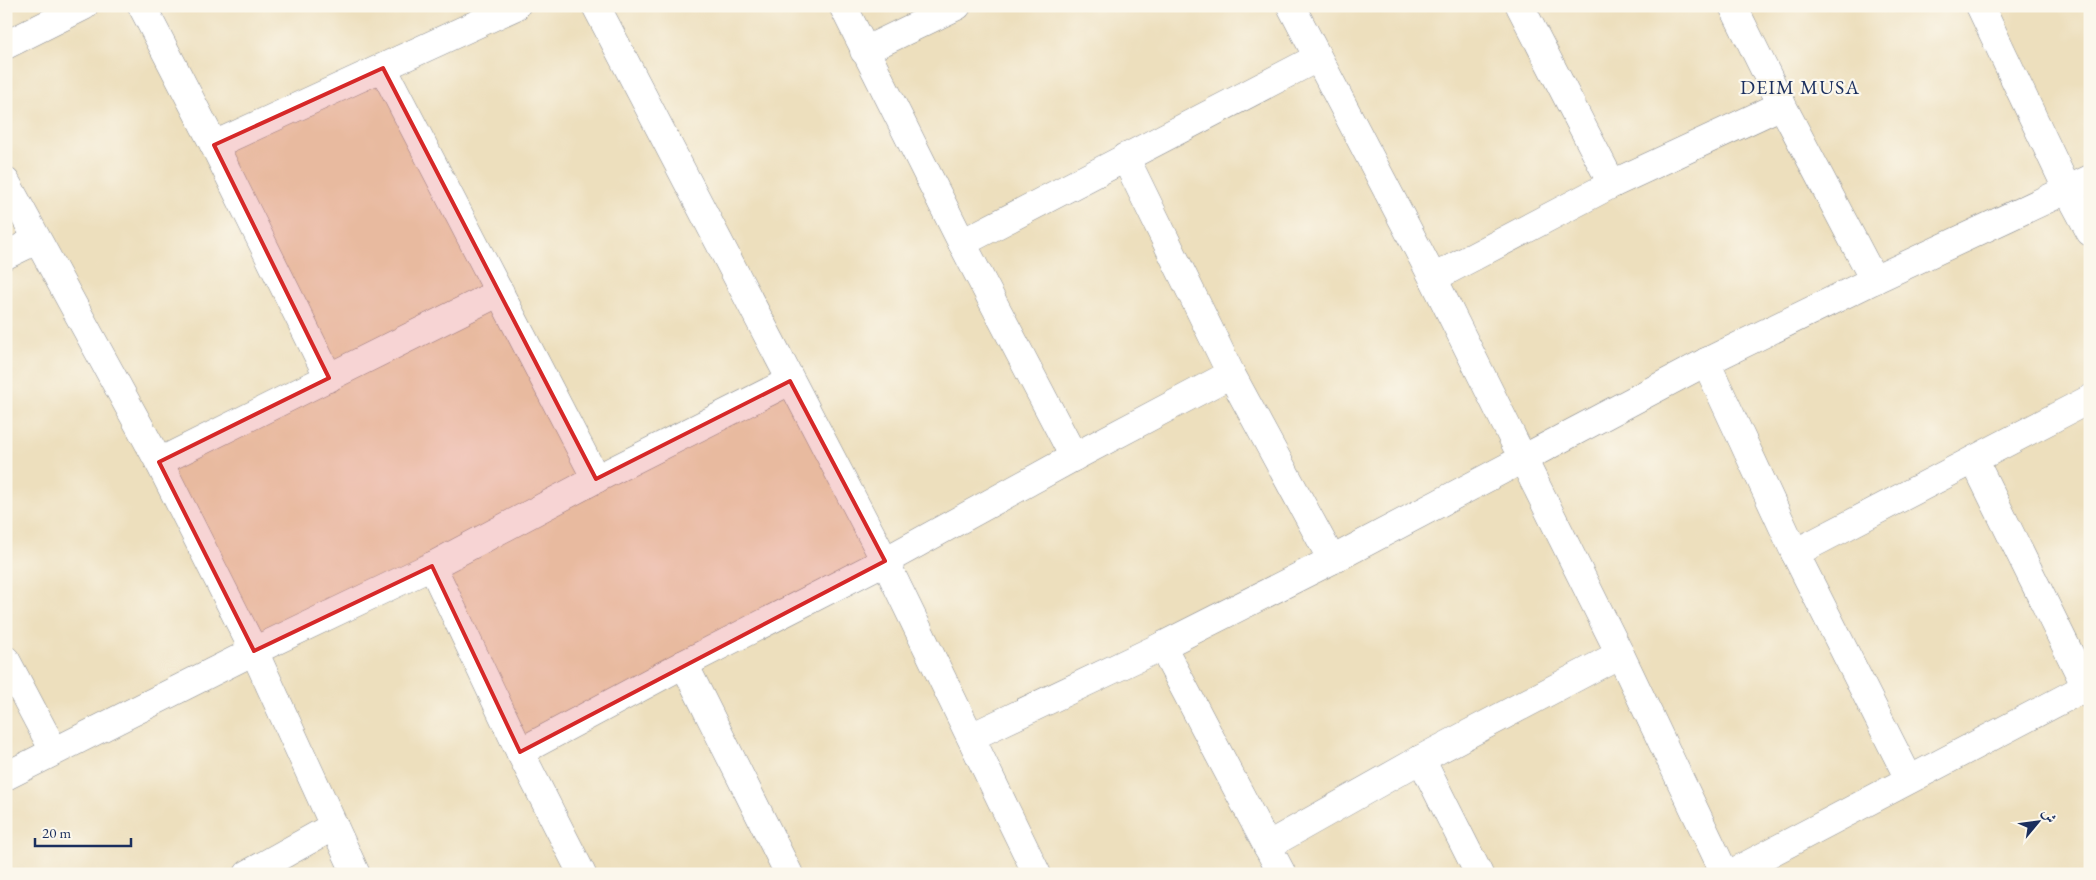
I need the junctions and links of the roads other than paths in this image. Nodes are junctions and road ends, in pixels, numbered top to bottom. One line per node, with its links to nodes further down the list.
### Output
1 (84, 6): 11 (street)
2 (142, 6): 16 (street)
3 (516, 6): 14 (street)
4 (596, 6): 31 (street)
5 (843, 6): 12 (street)
6 (957, 6): 12 (street)
7 (1291, 6): 13 (street)
8 (1520, 6): 19 (street)
9 (1734, 6): 15 (street)
10 (1981, 6): 20 (street)
11 (6, 45)
12 (864, 51): 23 (street)
13 (1318, 58): 17 (street); 25 (street)
14 (383, 68): 16 (street); 27 (street)
15 (1782, 105): 19 (street); 26 (street)
16 (214, 145): 30 (street)
17 (1125, 157): 23 (street); 29 (street)
18 (6, 182): 22 (street)
19 (1612, 184): 25 (street)
20 (2079, 185): 21 (street); 26 (street)
21 (2090, 232)
22 (37, 240): 24 (street); 36 (street)
23 (962, 243): 33 (street)
24 (6, 255)
25 (1433, 278): 35 (street)
26 (1874, 280): 28 (street)
27 (500, 292): 30 (street); 37 (street)
28 (1706, 362): 35 (street); 38 (street)
29 (1231, 374): 33 (street); 39 (street)
30 (330, 378): 36 (street)
31 (790, 381): 37 (street); 40 (street)
32 (2090, 399): 34 (street)
33 (1074, 457): 40 (street)
34 (1974, 460): 38 (street); 47 (street)
35 (1522, 461): 39 (street); 44 (street)
36 (159, 462): 43 (street)
37 (596, 479): 41 (street)
38 (1795, 553): 53 (street)
39 (1332, 560): 42 (street)
40 (885, 561): 46 (street); 48 (street)
41 (432, 566): 43 (street); 50 (street)
42 (1162, 646): 48 (street); 55 (street)
43 (254, 651): 49 (street); 54 (street)
44 (1620, 654): 51 (street); 63 (street)
45 (6, 660): 49 (street)
46 (684, 664): 50 (street); 59 (street)
47 (2088, 691): 53 (street)
48 (971, 737): 60 (street)
49 (54, 751): 52 (street)
50 (520, 752): 58 (street)
51 (1421, 759): 55 (street); 62 (street)
52 (6, 776)
53 (1909, 779): 64 (street)
54 (334, 826): 56 (street); 57 (street)
55 (1267, 846): 61 (street)
56 (248, 874)
57 (356, 874)
58 (582, 874)
59 (788, 874)
60 (1037, 874)
61 (1282, 874)
62 (1479, 874)
63 (1725, 874)
64 (1730, 874)

